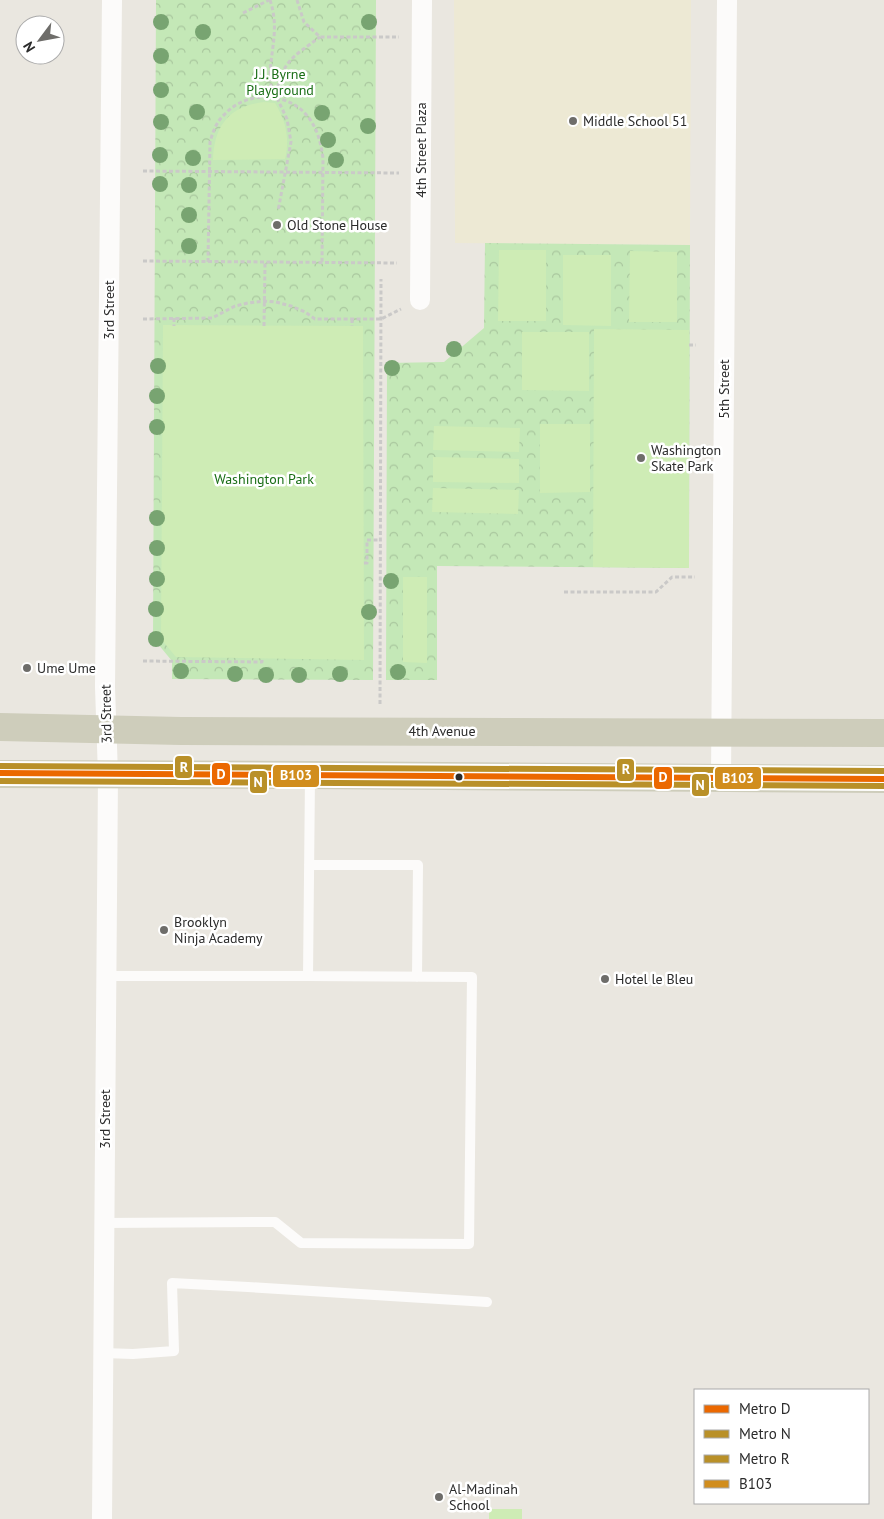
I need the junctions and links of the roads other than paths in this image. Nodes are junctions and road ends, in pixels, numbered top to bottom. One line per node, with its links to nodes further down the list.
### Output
1 (112, 0): 6 (street, 3rd Street)
2 (422, 0): 4 (street, 4th Street Plaza)
3 (727, 0): 7 (street, 5th Street)
4 (420, 300)
5 (0, 727): 6 (main road, 4th Avenue)
6 (106, 730): 7 (main road, 4th Avenue); 10 (street, 3rd Street)
7 (722, 732): 8 (main road, 4th Avenue); 12 (street, 5th Street)
8 (884, 733)
9 (0, 774): 10 (main road)
10 (108, 775): 11 (main road); 15 (street, 3rd Street)
11 (310, 775): 12 (main road); 14 (lane)
12 (721, 778): 13 (main road)
13 (884, 779)
14 (309, 865): 16 (lane); 17 (lane)
15 (106, 976): 16 (lane); 18 (street, 3rd Street)
16 (308, 976): 17 (lane)
17 (417, 977): 18 (lane)
18 (104, 1223): 20 (street, 3rd Street)
19 (487, 1302): 20 (lane)
20 (104, 1353): 21 (street, 3rd Street)
21 (102, 1519)

